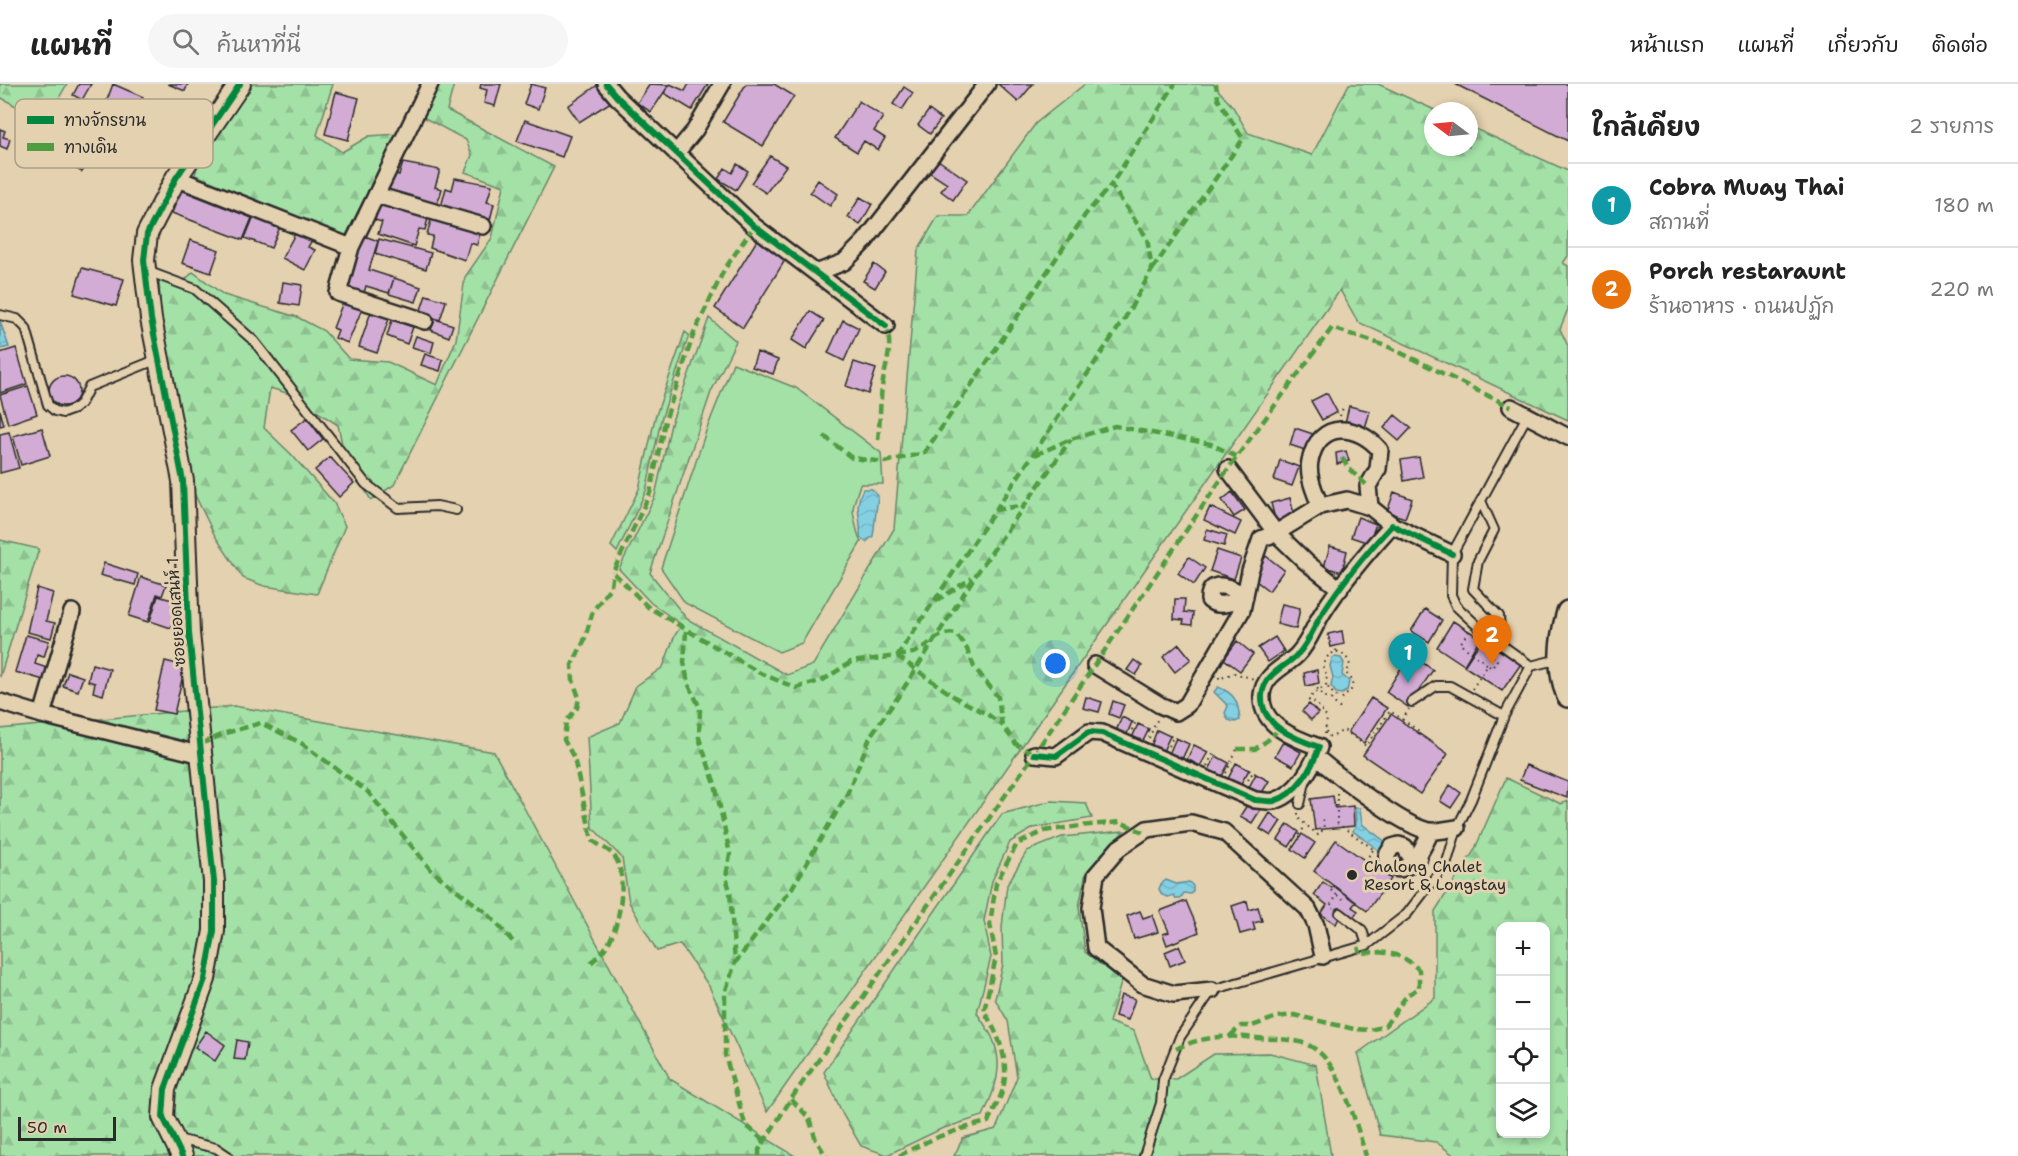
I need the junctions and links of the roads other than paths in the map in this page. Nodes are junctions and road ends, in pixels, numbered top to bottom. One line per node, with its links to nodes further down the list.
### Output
1 (240, 84): 6 (street, ซอยยอดเสน่ห์ 1)
2 (430, 84): 10 (street)
3 (606, 84): 7 (street)
4 (722, 84): 7 (street)
5 (987, 84): 14 (street)
6 (213, 124)
7 (676, 153): 14 (street)
8 (183, 168): 9 (street, ซอยยอดเสน่ห์ 1)
9 (176, 178): 12 (street); 13 (street, ซอยยอดเสน่ห์ 1)
10 (376, 195): 11 (street); 12 (street)
11 (483, 226)
12 (351, 247): 16 (street)
13 (146, 271): 18 (street, ซอยยอดเสน่ห์ 1); 26 (lane)
14 (816, 273): 17 (street)
15 (0, 315): 18 (lane)
16 (425, 321)
17 (886, 326)
18 (159, 358): 44 (street, ซอยยอดเสน่ห์ 1)
19 (1511, 407): 20 (street)
20 (1527, 416): 21 (street); 23 (lane)
21 (1568, 437)
22 (1228, 469): 28 (street)
23 (1481, 501): 29 (lane); 33 (lane)
24 (1320, 506): 25 (street); 25 (street); 28 (street)
25 (1371, 507): 27 (street)
26 (456, 510)
27 (1395, 527): 29 (street); 30 (street)
28 (1276, 533): 30 (street); 35 (street)
29 (1452, 554): 33 (lane)
30 (1340, 589): 42 (street)
31 (72, 612): 40 (street)
32 (1568, 612): 34 (main road)
33 (1501, 644): 36 (lane)
34 (1564, 658): 36 (lane); 37 (main road)
35 (1095, 665)
36 (1531, 666): 41 (lane)
37 (1568, 696)
38 (0, 702): 40 (street)
39 (1412, 702): 41 (lane)
40 (42, 715): 44 (street)
41 (1504, 717): 47 (lane)
42 (1317, 752): 45 (street); 48 (street)
43 (1034, 754): 45 (street)
44 (202, 755): 54 (street, ซอยยอดเสน่ห์ 1)
45 (1307, 772): 46 (lane)
46 (1300, 804)
47 (1457, 828): 48 (street); 51 (lane)
48 (1431, 831): 49 (street)
49 (1419, 856)
50 (1340, 913): 51 (lane)
51 (1368, 945): 52 (lane)
52 (1323, 956): 53 (lane); 53 (street)
53 (1212, 990): 56 (lane)
54 (181, 1149): 55 (lane)
55 (228, 1156)
56 (1144, 1156)

